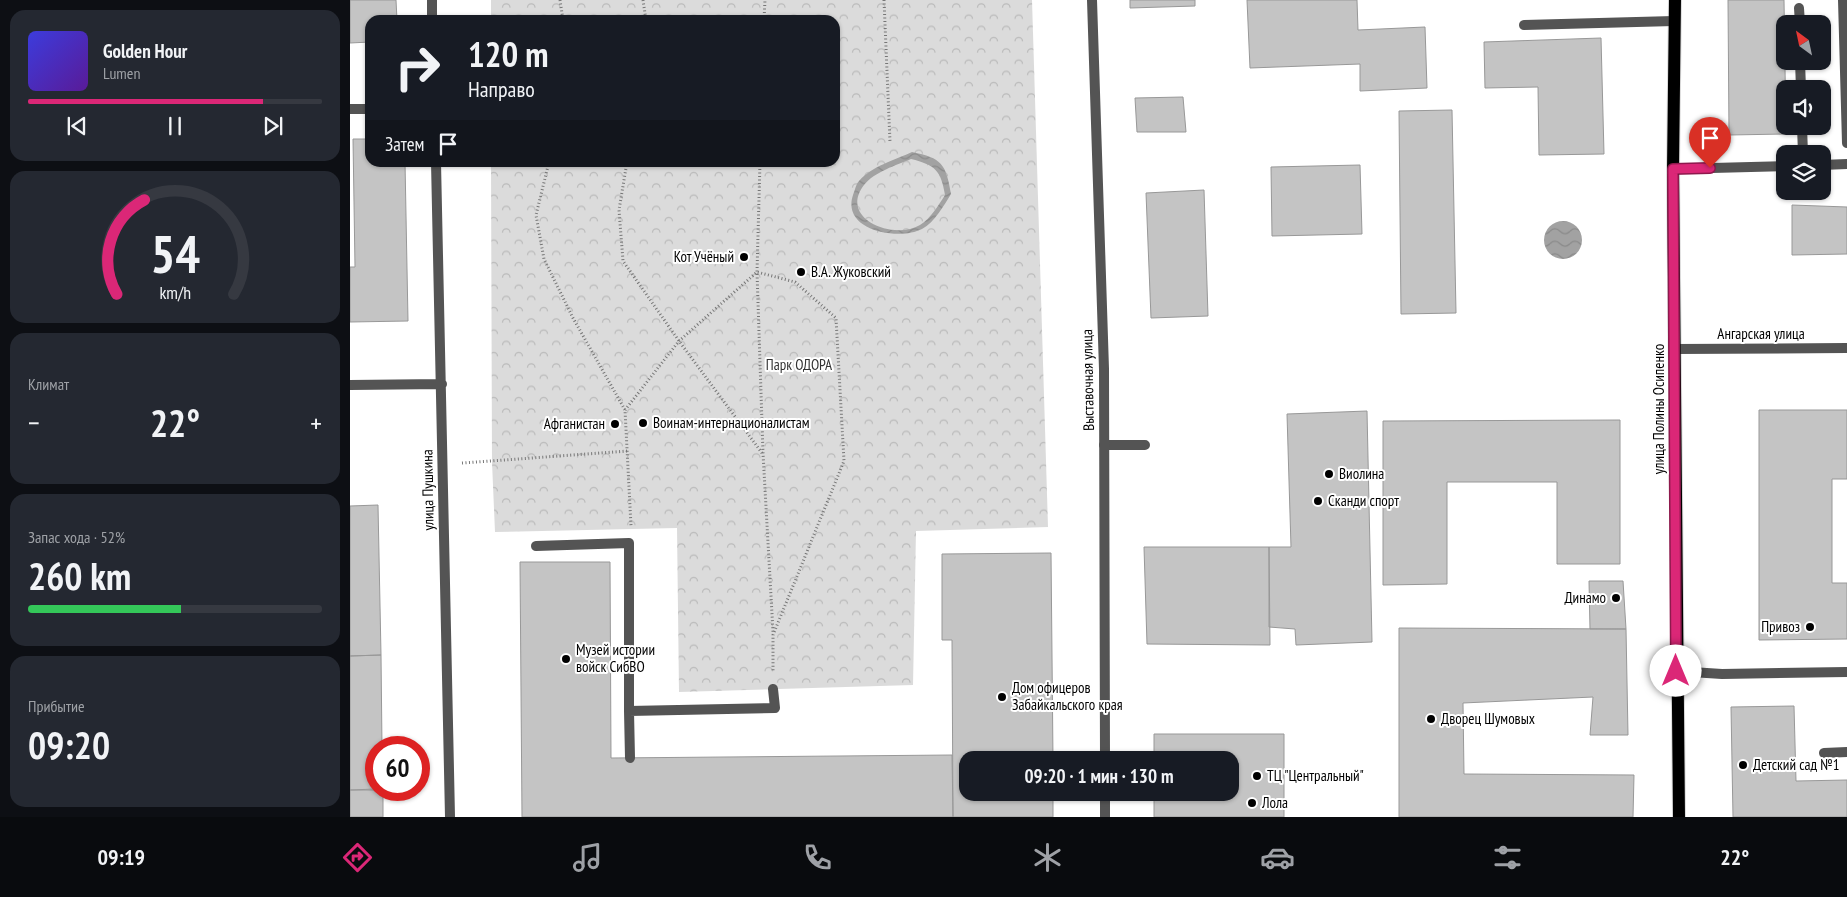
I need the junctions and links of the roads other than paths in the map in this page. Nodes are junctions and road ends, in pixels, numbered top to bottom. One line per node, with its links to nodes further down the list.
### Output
1 (432, 0): 6 (street)
2 (1092, 0): 22 (street, Выставочная улица)
3 (1675, 0): 8 (main road, улица Полины Осипенко)
4 (1842, 0): 12 (street)
5 (1799, 8): 7 (street)
6 (432, 15)
7 (1799, 15)
8 (1674, 21): 9 (street); 17 (main road, улица Полины Осипенко)
9 (1524, 24)
10 (350, 109): 11 (street)
11 (365, 109)
12 (1847, 144)
13 (1831, 164): 14 (street)
14 (1847, 164)
15 (1776, 166): 17 (street)
16 (436, 167): 20 (street, улица Пушкина)
17 (1673, 169): 19 (main road, улица Полины Осипенко)
18 (1847, 348): 19 (street, Ангарская улица)
19 (1675, 349): 25 (main road, улица Полины Осипенко)
20 (442, 384): 21 (street); 34 (street, улица Пушкина)
21 (350, 385)
22 (1104, 445): 23 (street); 29 (street, Выставочная улица)
23 (1145, 445)
24 (536, 546): 28 (street)
25 (1676, 671): 26 (street); 36 (main road, улица Полины Осипенко)
26 (1847, 672)
27 (773, 689): 28 (street)
28 (629, 711): 32 (street)
29 (1105, 751)
30 (1824, 752): 31 (street)
31 (1847, 752)
32 (630, 758)
33 (1105, 801): 35 (street)
34 (450, 817)
35 (1105, 817)
36 (1678, 817)

